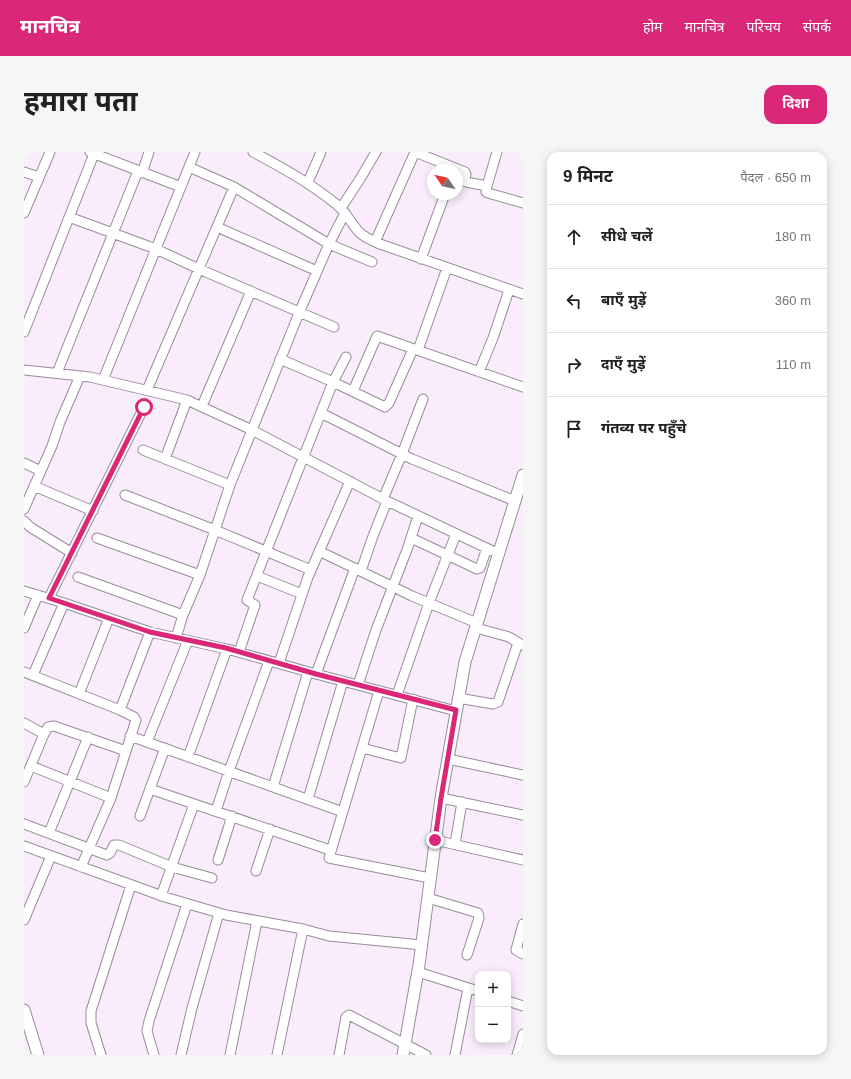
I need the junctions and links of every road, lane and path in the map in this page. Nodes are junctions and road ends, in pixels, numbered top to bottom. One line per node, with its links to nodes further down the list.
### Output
1 (50, 152): 13 (street)
2 (150, 152): 12 (street)
3 (195, 152): 10 (street)
4 (253, 152): 14 (street)
5 (321, 152): 14 (street)
6 (376, 152): 20 (street)
7 (415, 152): 15 (street); 25 (street)
8 (498, 152): 15 (street)
9 (97, 154): 12 (street); 22 (street)
10 (189, 167): 16 (street); 17 (street)
11 (24, 172): 13 (street)
12 (140, 172): 16 (street); 24 (street)
13 (39, 177): 21 (street)
14 (308, 182): 20 (street)
15 (487, 186): 19 (street)
16 (181, 187): 27 (street)
17 (234, 187): 23 (street); 26 (street)
18 (443, 200): 28 (street)
19 (523, 203)
20 (343, 211): 25 (street); 26 (street)
21 (24, 213)
22 (69, 217): 24 (street); 38 (street)
23 (217, 227): 31 (street); 32 (street)
24 (114, 233): 27 (street); 44 (street)
25 (376, 242): 28 (street)
26 (329, 244): 29 (street); 32 (street)
27 (156, 249): 31 (street); 46 (street)
28 (420, 259): 30 (street)
29 (372, 262)
30 (447, 268): 33 (street); 39 (street)
31 (199, 269): 34 (street); 49 (street)
32 (317, 271): 36 (street)
33 (509, 290): 35 (street); 43 (street)
34 (251, 291): 36 (street); 53 (street)
35 (523, 294)
36 (299, 313): 37 (street); 41 (street)
37 (334, 328)
38 (24, 332)
39 (416, 350): 43 (street); 50 (street); 50 (street)
40 (346, 357): 47 (street)
41 (280, 359): 47 (street); 56 (street)
42 (24, 370): 44 (street)
43 (479, 372): 48 (street)
44 (57, 373): 45 (street)
45 (80, 376): 46 (street); 62 (street)
46 (103, 380): 49 (street)
47 (333, 382): 50 (street); 55 (street)
48 (523, 387)
49 (147, 390): 52 (street)
50 (353, 391)
51 (423, 399): 58 (street)
52 (187, 400): 53 (street); 60 (street)
53 (202, 406): 56 (street)
54 (144, 407): 71 (street)
55 (321, 413): 58 (street); 59 (street)
56 (252, 430): 59 (street); 65 (street)
57 (143, 450): 60 (street)
58 (402, 454): 68 (street); 69 (street)
59 (304, 457): 64 (street); 80 (street)
60 (165, 459): 65 (street)
61 (24, 463): 62 (street)
62 (41, 470): 66 (street)
63 (523, 475): 69 (street)
64 (350, 481): 68 (street); 79 (street)
65 (230, 485): 74 (street)
66 (34, 486): 70 (street); 71 (street)
67 (125, 495): 74 (street)
68 (385, 500): 72 (street); 84 (street)
69 (515, 500): 82 (street)
70 (24, 509)
71 (93, 511): 81 (street)
72 (418, 516): 75 (street); 77 (street)
73 (24, 521): 81 (street)
74 (215, 530): 80 (street); 86 (street)
75 (456, 534): 78 (street); 83 (street)
76 (97, 538): 86 (street)
77 (411, 538): 83 (street); 89 (street)
78 (487, 548): 82 (street); 83 (street)
79 (319, 551): 84 (street); 85 (street)
80 (266, 552): 85 (street); 87 (street)
81 (72, 553): 93 (street)
82 (498, 554): 98 (street)
83 (448, 556): 95 (street)
84 (358, 569): 89 (street); 109 (street)
85 (311, 570): 91 (street)
86 (200, 575): 96 (street)
87 (257, 576): 91 (street); 105 (street)
88 (78, 577): 96 (street)
89 (392, 586): 95 (street); 111 (street)
90 (24, 591): 92 (street)
91 (302, 594): 107 (street)
92 (38, 595): 93 (street); 99 (street)
93 (49, 598): 94 (street)
94 (64, 603): 97 (street); 108 (street)
95 (429, 603): 98 (street); 114 (street)
96 (183, 615): 101 (street)
97 (110, 618): 100 (street); 113 (street)
98 (476, 626): 103 (street); 115 (street)
99 (24, 628)
100 (150, 632): 101 (street); 117 (street)
101 (176, 638): 102 (street)
102 (188, 640): 104 (street); 123 (street)
103 (521, 644): 115 (street)
104 (226, 648): 105 (street); 127 (street)
105 (239, 652): 106 (street)
106 (269, 661): 107 (street); 130 (street)
107 (279, 663): 109 (street)
108 (28, 673): 113 (street)
109 (312, 673): 110 (street); 134 (street)
110 (342, 681): 111 (street); 138 (street)
111 (358, 685): 112 (street)
112 (379, 691): 114 (street); 125 (street)
113 (79, 694): 117 (street)
114 (397, 695): 116 (street)
115 (458, 698): 118 (street)
116 (413, 700): 118 (street); 125 (street)
117 (120, 710): 121 (street)
118 (456, 710): 128 (street)
119 (24, 724): 120 (street)
120 (44, 734): 122 (street); 129 (street)
121 (130, 736): 123 (street); 126 (street)
122 (88, 737): 126 (street); 133 (street)
123 (147, 742): 124 (street)
124 (165, 748): 127 (street); 135 (street)
125 (362, 748): 142 (street)
126 (126, 750): 136 (street)
127 (188, 757): 130 (street)
128 (448, 759): 131 (street); 137 (street)
129 (31, 766): 132 (street); 133 (street)
130 (229, 771): 134 (street); 141 (street)
131 (523, 775)
132 (24, 779)
133 (70, 781): 136 (street); 148 (street)
134 (273, 787): 138 (street)
135 (150, 788): 140 (street); 143 (street)
136 (111, 798): 152 (street)
137 (441, 798): 139 (street); 149 (street)
138 (308, 800): 142 (street)
139 (462, 802): 145 (street); 150 (street)
140 (194, 804): 141 (street); 158 (street)
141 (216, 811): 144 (street)
142 (343, 812): 153 (street)
143 (140, 816)
144 (232, 816): 147 (street); 155 (street)
145 (523, 816)
146 (24, 824): 148 (street)
147 (270, 829): 153 (street); 159 (street)
148 (49, 833): 152 (street)
149 (435, 840): 150 (street); 161 (street)
150 (455, 844): 156 (street)
151 (24, 846): 154 (street)
152 (90, 848): 157 (street); 158 (street)
153 (330, 850): 161 (street)
154 (51, 856): 157 (street); 167 (street)
155 (218, 860)
156 (523, 860)
157 (81, 867): 162 (street)
158 (172, 867): 160 (street); 163 (street)
159 (256, 871)
160 (212, 878)
161 (430, 878): 164 (street)
162 (131, 885): 163 (street); 183 (street)
163 (161, 896): 165 (street)
164 (428, 898): 171 (street); 173 (street)
165 (187, 904): 166 (street); 184 (street)
166 (219, 913): 168 (street); 185 (street)
167 (24, 920)
168 (257, 921): 170 (street); 186 (street)
169 (523, 924): 172 (street)
170 (303, 929): 171 (street); 187 (street)
171 (422, 945): 174 (street)
172 (523, 954)
173 (467, 955)
174 (418, 972): 175 (street); 181 (street)
175 (468, 988): 176 (street); 190 (street)
176 (475, 990)
177 (511, 1002): 178 (street)
178 (523, 1006)
179 (24, 1010): 182 (street)
180 (523, 1034): 191 (street)
181 (404, 1049): 188 (street); 189 (street)
182 (38, 1055)
183 (100, 1055)
184 (154, 1055)
185 (181, 1055)
186 (230, 1055)
187 (277, 1055)
188 (339, 1055)
189 (426, 1055)
190 (455, 1055)
191 (517, 1055)

